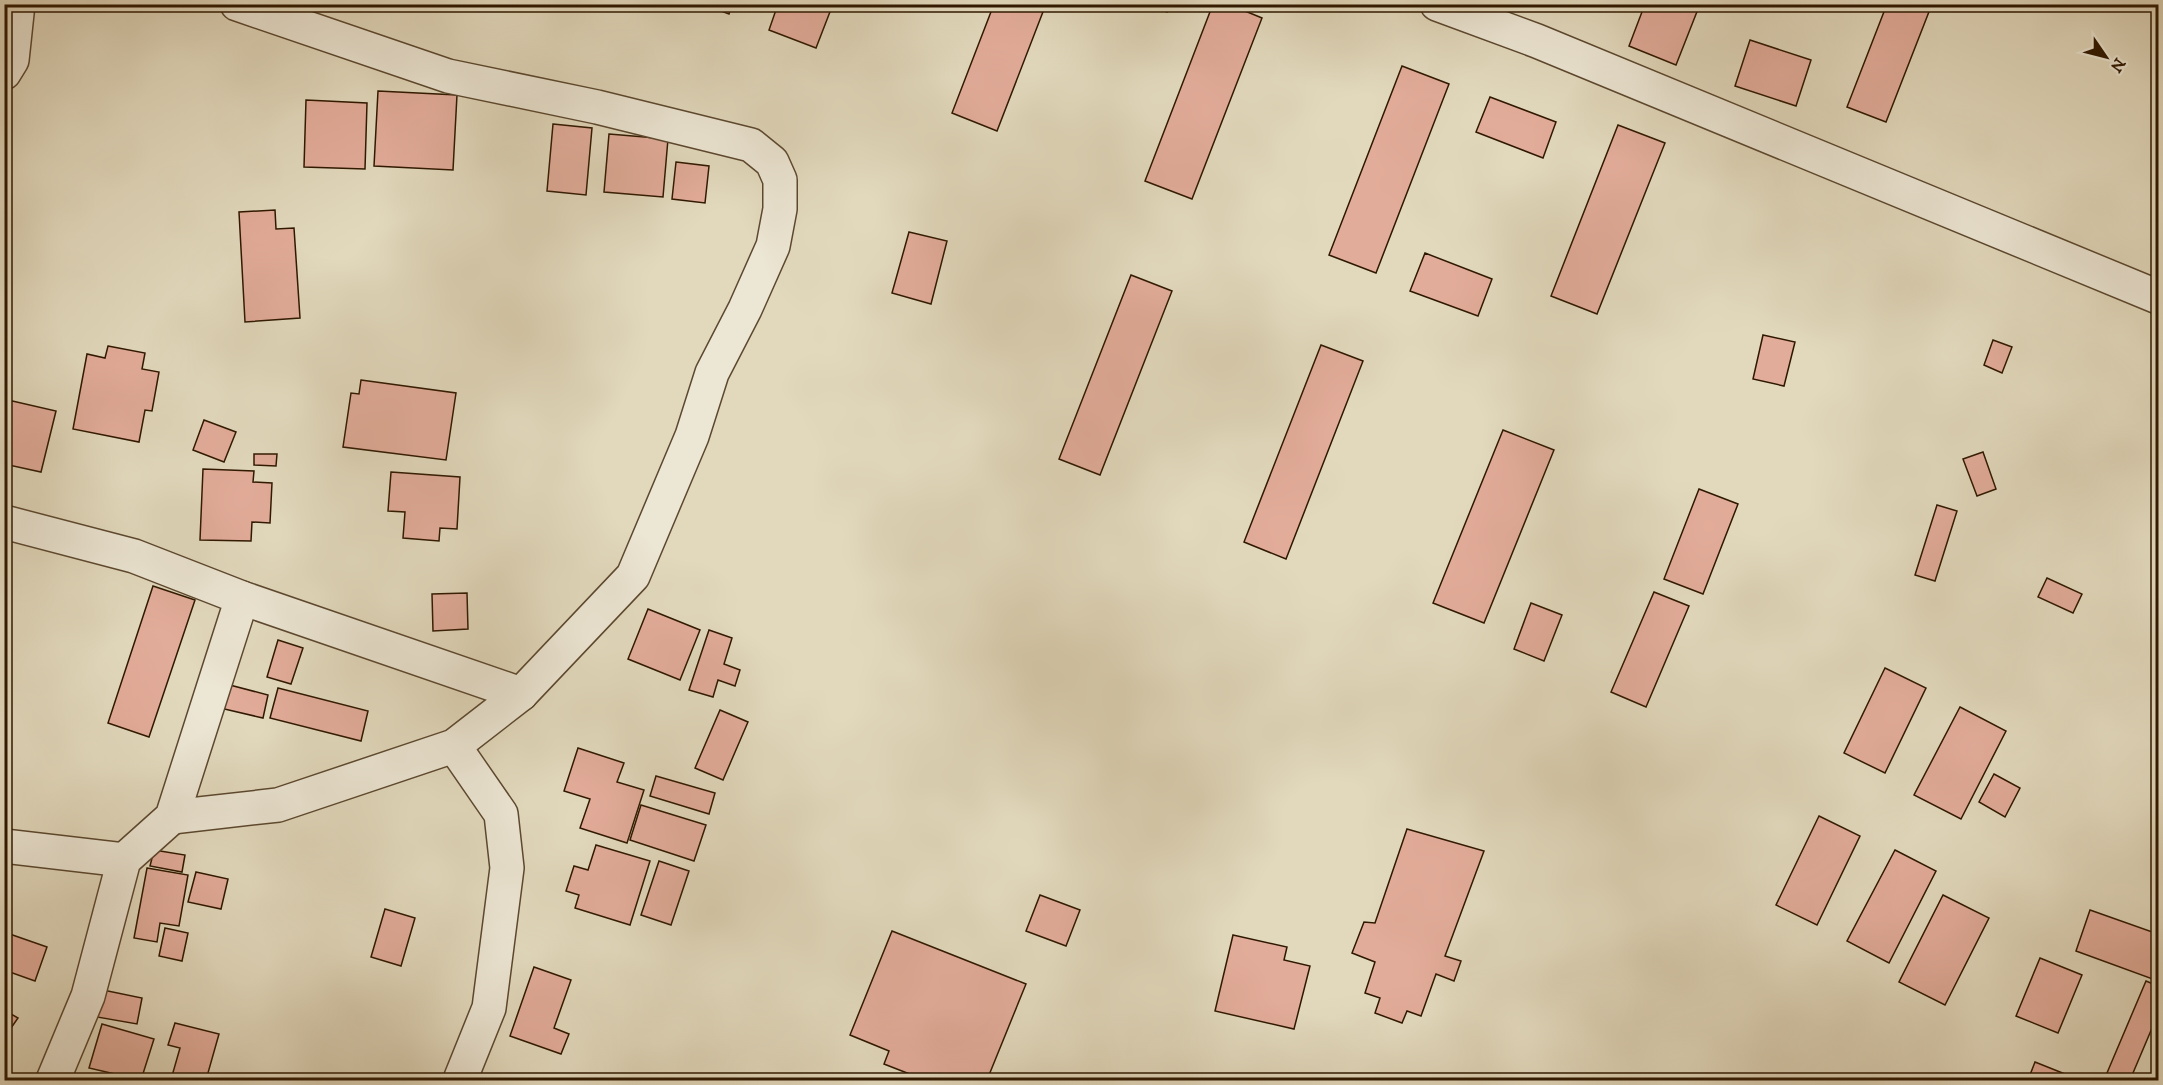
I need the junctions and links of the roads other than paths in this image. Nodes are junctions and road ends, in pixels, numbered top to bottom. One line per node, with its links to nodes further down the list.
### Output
1 (18, 4): 4 (street)
2 (237, 4): 8 (street)
3 (1437, 4): 5 (street)
4 (4, 73)
5 (2158, 297)
6 (4, 522): 7 (street)
7 (242, 598): 8 (street); 10 (street)
8 (521, 694): 9 (street)
9 (454, 746): 10 (street); 14 (street)
10 (172, 817): 12 (street)
11 (4, 846): 12 (street)
12 (124, 860): 13 (street)
13 (53, 1080)
14 (460, 1080)

